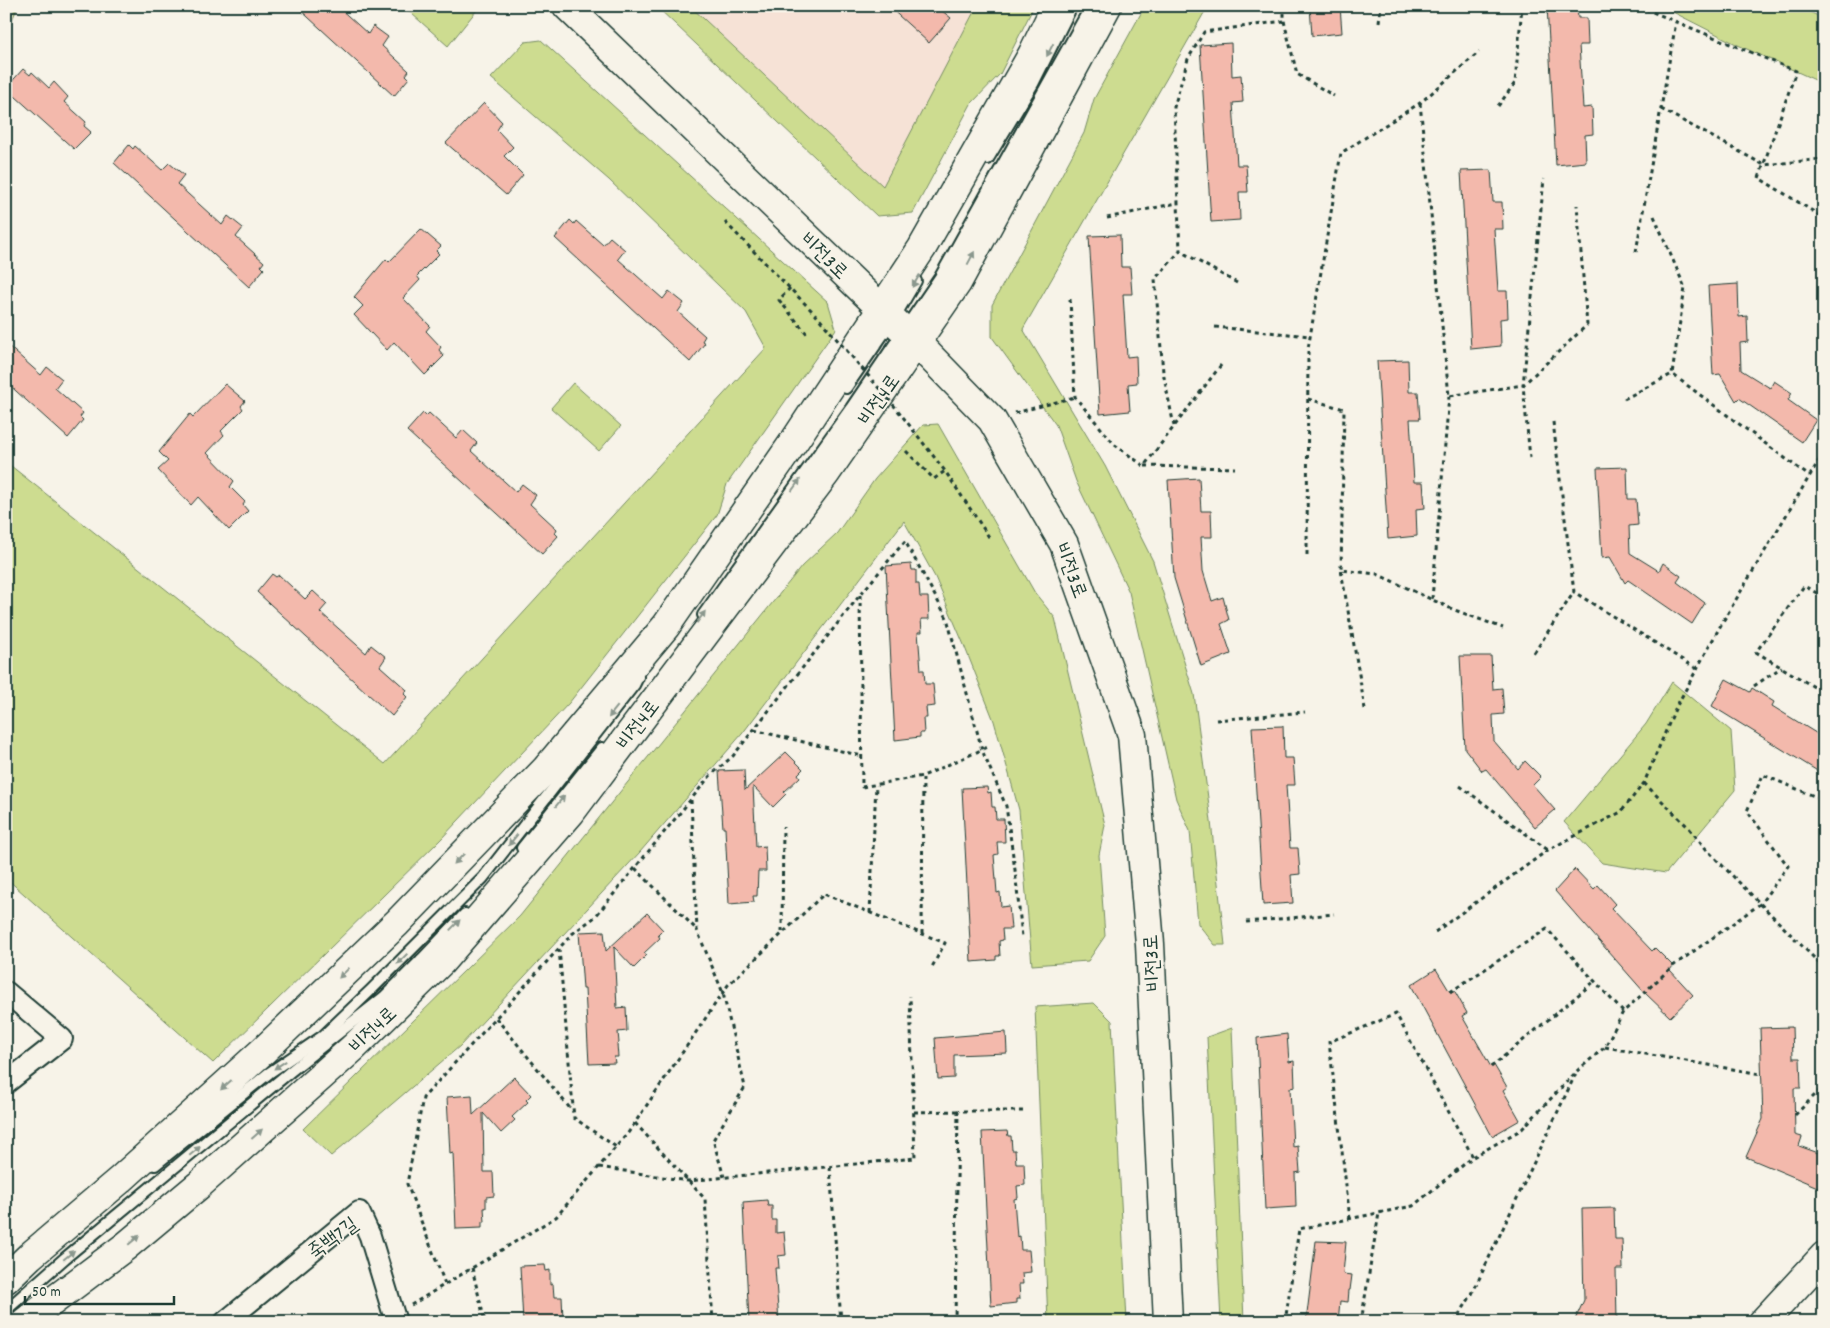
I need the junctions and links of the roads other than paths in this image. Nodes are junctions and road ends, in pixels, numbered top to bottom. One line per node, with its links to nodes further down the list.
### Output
1 (567, 6): 8 (main road, 비전3로)
2 (1056, 6): 8 (main road, 비전4로)
3 (1072, 6): 6 (lane, one-way to 6)
4 (1091, 6): 8 (lane)
5 (1107, 6): 8 (main road, 비전4로, one-way to 5)
6 (983, 168)
7 (923, 269): 8 (lane, one-way to 8)
8 (899, 326): 9 (lane); 11 (lane, one-way to 8); 12 (main road, 비전4로); 18 (main road, 비전4로); 32 (main road, 비전3로)
9 (838, 398)
10 (760, 509): 13 (lane)
11 (696, 624)
12 (666, 626): 15 (lane); 24 (main road, 비전4로, one-way to 24)
13 (657, 653)
14 (645, 669): 15 (lane)
15 (634, 686): 22 (lane, one-way to 22)
16 (607, 742): 17 (lane, one-way to 16)
17 (515, 857)
18 (470, 919): 19 (lane); 19 (lane, one-way to 18); 30 (main road, 비전4로, one-way to 18)
19 (421, 960): 27 (lane, one-way to 19)
20 (6, 992): 21 (street)
21 (6, 1083)
22 (150, 1170)
23 (136, 1181): 24 (lane)
24 (82, 1212): 26 (main road, 비전4로)
25 (1824, 1256): 33 (main road)
26 (6, 1279)
27 (6, 1310)
28 (242, 1315): 29 (street, 죽백7길); 31 (street, 죽백7길)
29 (395, 1319)
30 (25, 1322)
31 (225, 1322)
32 (1168, 1322)
33 (1763, 1322)

